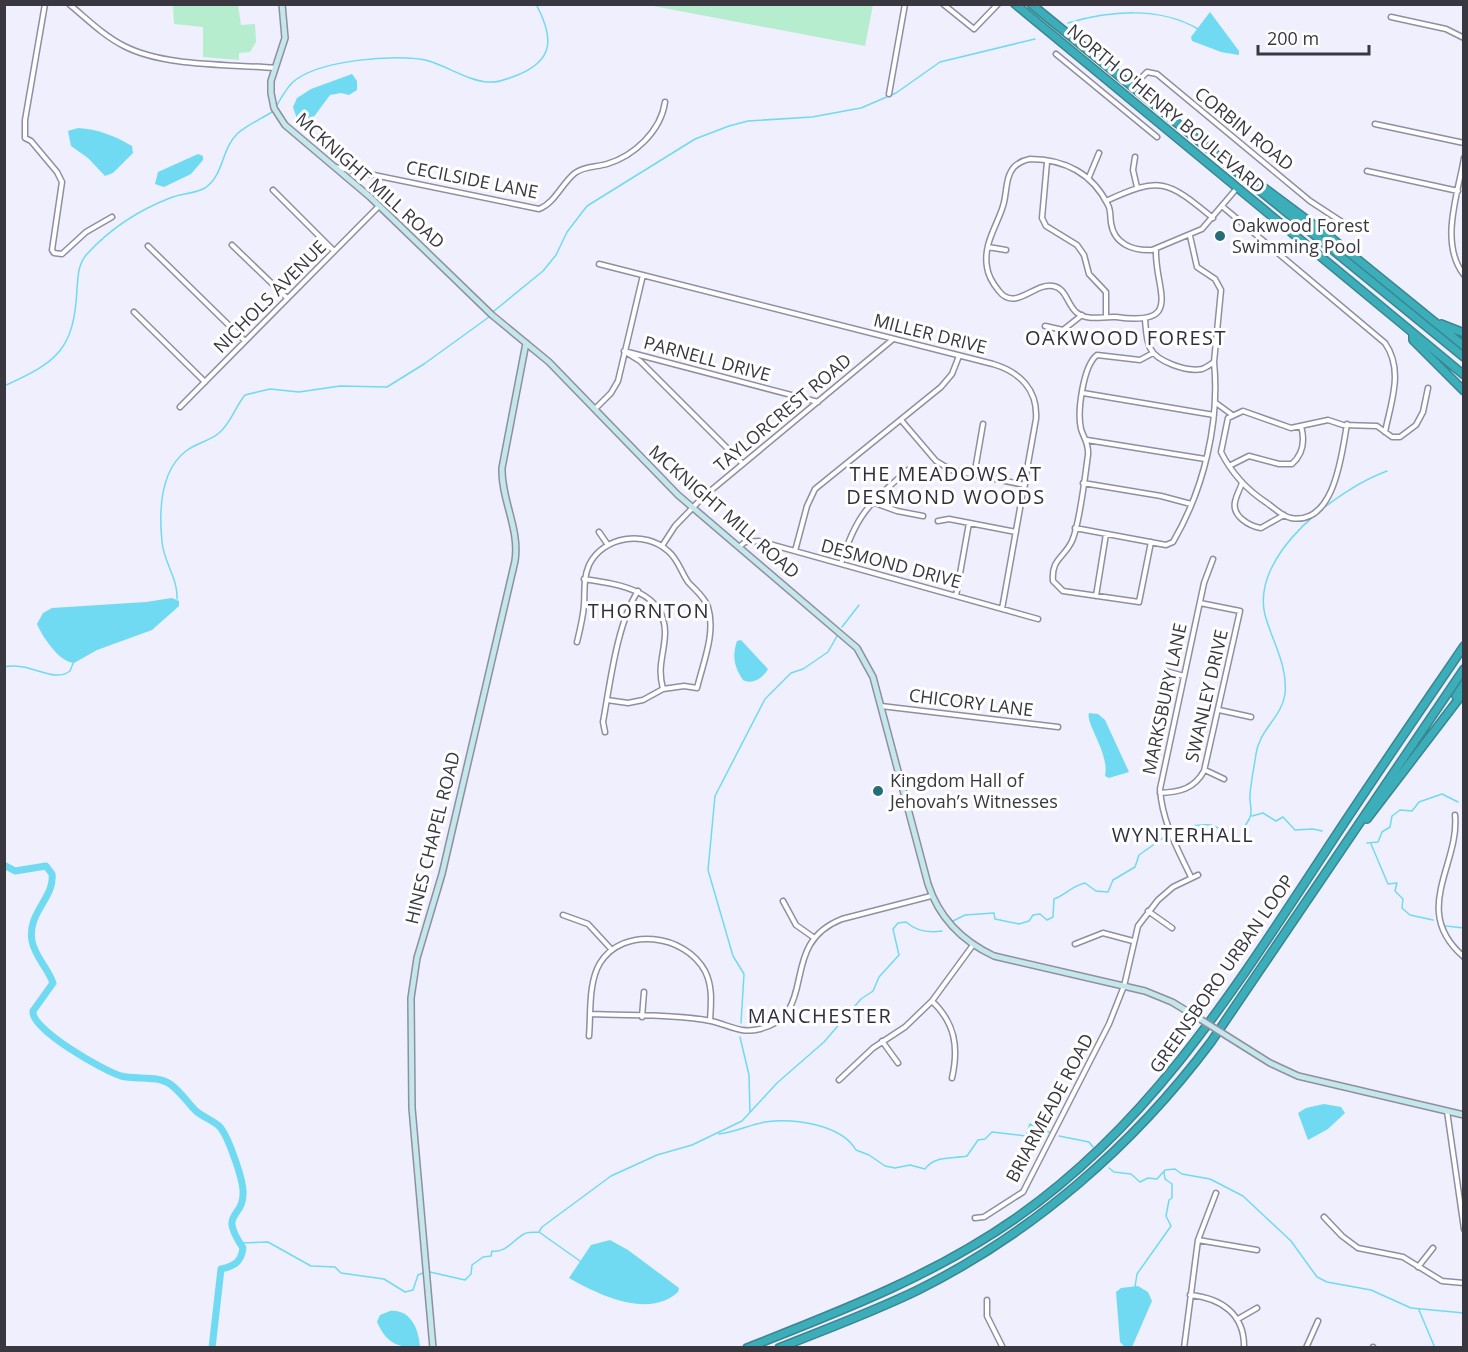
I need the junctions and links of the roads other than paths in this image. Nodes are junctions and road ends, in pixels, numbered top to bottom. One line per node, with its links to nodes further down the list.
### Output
1 (45, 4): 39 (street)
2 (69, 4): 15 (street)
3 (282, 4): 15 (street, MCKNIGHT MILL ROAD)
4 (905, 4): 17 (street)
5 (943, 4): 6 (street)
6 (998, 4)
7 (1015, 4): 13 (highway, NORTH O'HENRY BOULEVARD)
8 (1026, 4): 11 (highway)
9 (1031, 4): 11 (highway, NORTH O'HENRY BOULEVARD)
10 (1391, 17): 12 (street)
11 (1053, 23): 16 (highway, NORTH O'HENRY BOULEVARD)
12 (1464, 38)
13 (1076, 53): 16 (highway); 18 (highway, NORTH O'HENRY BOULEVARD)
14 (1056, 54): 20 (street)
15 (275, 68): 29 (street, MCKNIGHT MILL ROAD)
16 (1131, 87): 22 (highway, NORTH O'HENRY BOULEVARD); 41 (street, CORBIN ROAD)
17 (889, 94)
18 (1126, 95): 20 (street); 33 (highway, NORTH O'HENRY BOULEVARD)
19 (665, 102): 29 (street, CECILSIDE LANE)
20 (1117, 105): 23 (street)
21 (1375, 124): 24 (street)
22 (1191, 135): 57 (highway); 68 (highway, NORTH O'HENRY BOULEVARD)
23 (1157, 137)
24 (1464, 143)
25 (1099, 153): 31 (street)
26 (1135, 157): 32 (street)
27 (1464, 158): 35 (street)
28 (1047, 162): 31 (street); 45 (street); 55 (street)
29 (335, 167): 37 (street, MCKNIGHT MILL ROAD)
30 (1367, 171): 35 (street)
31 (1089, 177): 36 (street)
32 (1137, 187): 36 (street); 40 (street)
33 (1237, 188): 38 (street); 59 (highway, NORTH O'HENRY BOULEVARD)
34 (273, 190): 48 (street)
35 (1458, 191): 51 (street)
36 (1106, 201): 46 (street)
37 (379, 206): 48 (street, NICHOLS AVENUE); 63 (street, MCKNIGHT MILL ROAD)
38 (1222, 207): 40 (street); 85 (street)
39 (112, 217)
40 (1213, 218): 42 (street)
41 (1342, 222)
42 (1190, 236): 46 (street); 69 (street)
43 (232, 245): 52 (street)
44 (148, 246): 62 (street)
45 (988, 247): 47 (street); 54 (street)
46 (1156, 249): 56 (street)
47 (1006, 250)
48 (334, 251): 52 (street, NICHOLS AVENUE)
49 (599, 264): 50 (street, MILLER DRIVE)
50 (643, 275): 61 (street, MILLER DRIVE); 65 (street)
51 (1464, 275)
52 (287, 298): 62 (street, NICHOLS AVENUE)
53 (134, 312): 71 (street)
54 (1082, 315): 55 (street); 58 (street)
55 (1106, 317): 56 (street)
56 (1145, 320): 66 (street)
57 (1434, 320): 60 (highway); 64 (highway)
58 (1045, 326)
59 (1413, 333): 70 (highway, NORTH O'HENRY BOULEVARD); 73 (highway)
60 (1464, 333)
61 (892, 339): 67 (street, MILLER DRIVE); 75 (street, TAYLORCREST ROAD)
62 (245, 341): 71 (street, NICHOLS AVENUE)
63 (526, 343): 78 (street, MCKNIGHT MILL ROAD); 180 (street, HINES CHAPEL ROAD)
64 (1464, 346)
65 (624, 351): 75 (street, PARNELL DRIVE); 78 (street); 88 (street)
66 (1154, 353): 69 (street); 74 (street)
67 (959, 356): 81 (street); 94 (street, MILLER DRIVE)
68 (1464, 357)
69 (1214, 362): 76 (street)
70 (1464, 375)
71 (205, 382): 77 (street, NICHOLS AVENUE)
72 (1428, 388): 85 (street)
73 (1464, 391)
74 (1083, 393): 80 (street); 86 (street)
75 (819, 402): 88 (street, TAYLORCREST ROAD)
76 (1216, 402): 79 (street); 80 (street)
77 (180, 407)
78 (593, 411): 97 (street, MCKNIGHT MILL ROAD)
79 (1231, 414): 84 (street); 89 (street)
80 (1214, 415): 87 (street)
81 (901, 420): 91 (street); 110 (street)
82 (983, 424): 91 (street)
83 (1347, 424): 84 (street); 85 (street); 98 (street)
84 (1301, 426): 89 (street)
85 (1385, 432)
86 (1087, 440): 87 (street); 92 (street)
87 (1204, 459): 96 (street)
88 (743, 464): 97 (street, TAYLORCREST ROAD)
89 (1229, 466): 93 (street)
90 (908, 470): 95 (street)
91 (974, 476): 94 (street)
92 (1083, 483): 96 (street); 102 (street)
93 (1242, 483): 98 (street); 98 (street)
94 (1024, 485): 104 (street, MILLER DRIVE)
95 (872, 502): 99 (street); 112 (street)
96 (1191, 504): 106 (street)
97 (692, 508): 108 (street, TAYLORCREST ROAD); 109 (street, MCKNIGHT MILL ROAD)
98 (1284, 515)
99 (922, 516)
100 (938, 521): 101 (street)
101 (969, 523): 104 (street); 115 (street)
102 (1075, 528): 105 (street); 116 (street)
103 (599, 532): 107 (street)
104 (1016, 532): 118 (street, MILLER DRIVE)
105 (1106, 534): 106 (street); 116 (street)
106 (1151, 542): 116 (street)
107 (608, 545): 108 (street); 113 (street)
108 (662, 546): 126 (street)
109 (739, 547): 110 (street, DESMOND DRIVE); 129 (street, MCKNIGHT MILL ROAD)
110 (795, 551): 112 (street, DESMOND DRIVE)
111 (1213, 560): 117 (street, MARKSBURY LANE)
112 (841, 564): 115 (street, DESMOND DRIVE)
113 (584, 579): 114 (street); 120 (street)
114 (638, 591): 126 (street); 128 (street)
115 (956, 596): 118 (street, DESMOND DRIVE)
116 (1096, 596)
117 (1200, 603): 124 (street, MARKSBURY LANE); 130 (street, SWANLEY DRIVE)
118 (1002, 609): 119 (street, DESMOND DRIVE)
119 (1038, 619)
120 (577, 642)
121 (1464, 646): 181 (highway, GREENSBORO URBAN LOOP)
122 (1464, 669): 139 (highway, GREENSBORO URBAN LOOP)
123 (1166, 671): 124 (street)
124 (1184, 676): 137 (street, MARKSBURY LANE)
125 (1464, 684): 134 (highway)
126 (663, 689): 128 (street)
127 (1464, 692): 134 (highway)
128 (607, 700): 133 (street)
129 (881, 706): 132 (street, CHICORY LANE); 142 (street, MCKNIGHT MILL ROAD)
130 (1219, 710): 131 (street); 135 (street, SWANLEY DRIVE)
131 (1251, 717)
132 (1058, 727)
133 (605, 732)
134 (1421, 747): 139 (highway)
135 (1205, 770): 136 (street); 137 (street, SWANLEY DRIVE)
136 (1224, 779)
137 (1160, 793): 141 (street, MARKSBURY LANE)
138 (1455, 816): 152 (street)
139 (1329, 868): 182 (highway, GREENSBORO URBAN LOOP)
140 (1198, 874): 141 (street)
141 (1191, 877): 144 (street)
142 (931, 896): 147 (street); 150 (street, MCKNIGHT MILL ROAD)
143 (783, 901): 147 (street)
144 (1148, 910): 146 (street); 148 (street, BRIARMEADE ROAD)
145 (563, 915): 151 (street)
146 (1172, 928)
147 (813, 937): 158 (street)
148 (1133, 941): 149 (street); 153 (street, BRIARMEADE ROAD)
149 (1074, 944)
150 (973, 945): 153 (street, MCKNIGHT MILL ROAD); 155 (street)
151 (612, 950): 156 (street); 158 (street)
152 (1464, 957)
153 (1124, 986): 164 (street, MCKNIGHT MILL ROAD, bridge); 168 (street, BRIARMEADE ROAD)
154 (644, 992): 157 (street)
155 (932, 1001): 160 (street); 162 (street)
156 (591, 1014): 157 (street); 159 (street)
157 (642, 1017): 158 (street)
158 (710, 1021)
159 (589, 1036)
160 (882, 1041): 161 (street); 163 (street)
161 (898, 1063)
162 (952, 1078)
163 (839, 1080)
164 (1447, 1111): 165 (street); 169 (street)
165 (1464, 1114)
166 (1216, 1193): 170 (street)
167 (1324, 1217): 173 (street)
168 (975, 1218)
169 (1464, 1229)
170 (1198, 1240): 172 (street); 175 (street)
171 (1432, 1248): 173 (street)
172 (1257, 1250)
173 (1418, 1267): 174 (street)
174 (1464, 1282)
175 (1190, 1295): 178 (street); 184 (street)
176 (987, 1300): 183 (street)
177 (1257, 1308): 178 (street)
178 (1238, 1318): 185 (street)
179 (1318, 1321): 186 (street)
180 (433, 1347)
181 (747, 1347)
182 (779, 1347)
183 (1003, 1347)
184 (1184, 1347)
185 (1244, 1347)
186 (1306, 1347)

